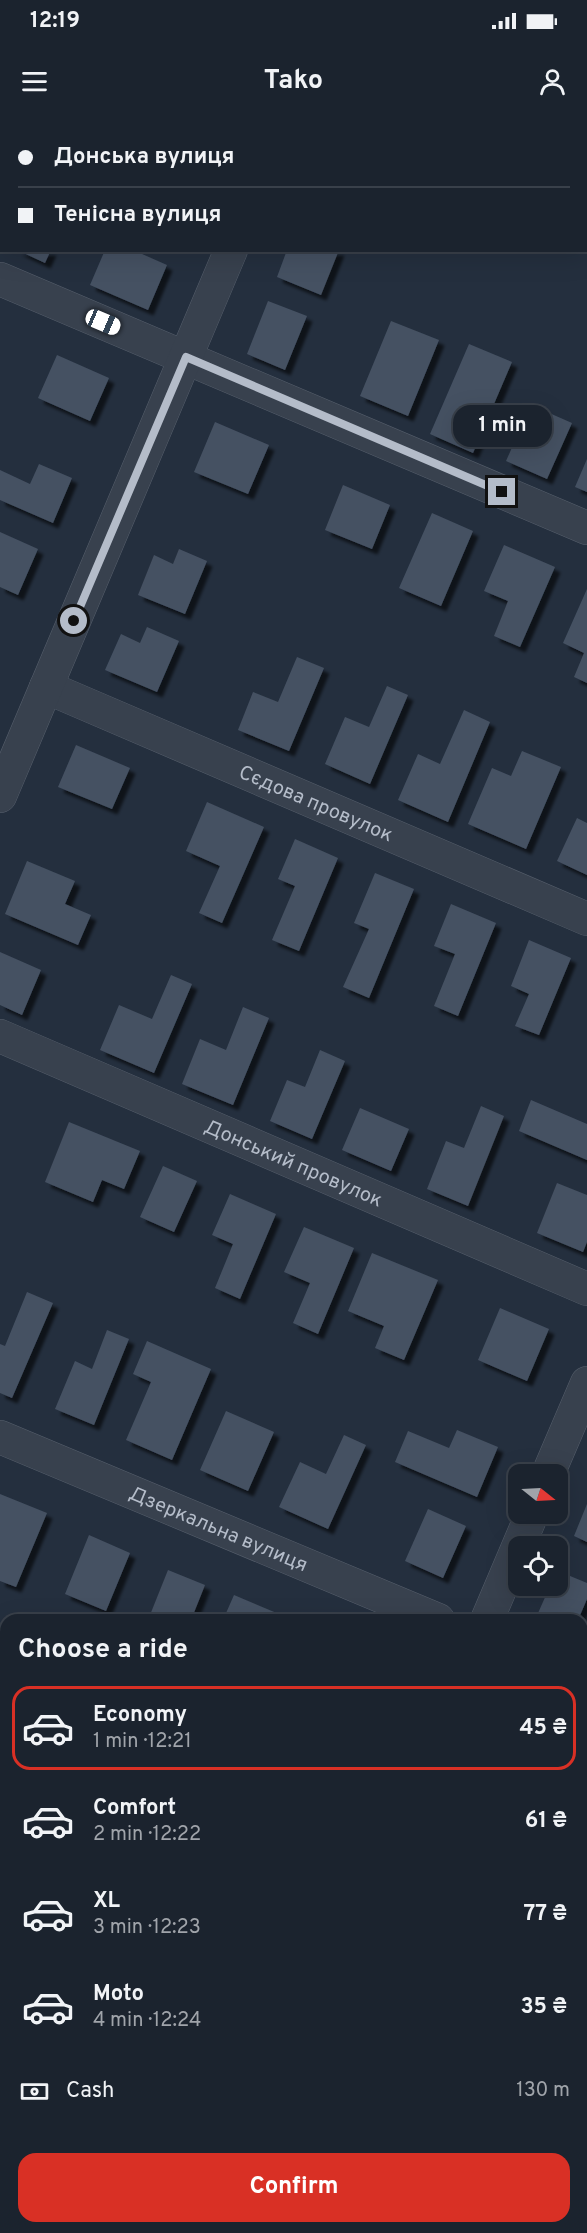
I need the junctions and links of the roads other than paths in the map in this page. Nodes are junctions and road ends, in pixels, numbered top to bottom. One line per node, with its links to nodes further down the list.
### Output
1 (230, 252): 3 (street)
2 (0, 279): 3 (street)
3 (186, 357): 4 (street); 5 (street)
4 (587, 528)
5 (46, 687): 6 (street); 7 (street, Сєдова провулок)
6 (0, 796)
7 (587, 919)
8 (0, 1036): 9 (street, Донський провулок)
9 (587, 1289)
10 (587, 1383): 12 (street)
11 (0, 1437): 14 (street, Дзеркальна вулиця)
12 (552, 1464)
13 (528, 1524): 15 (street)
14 (424, 1614)
15 (489, 1614)

